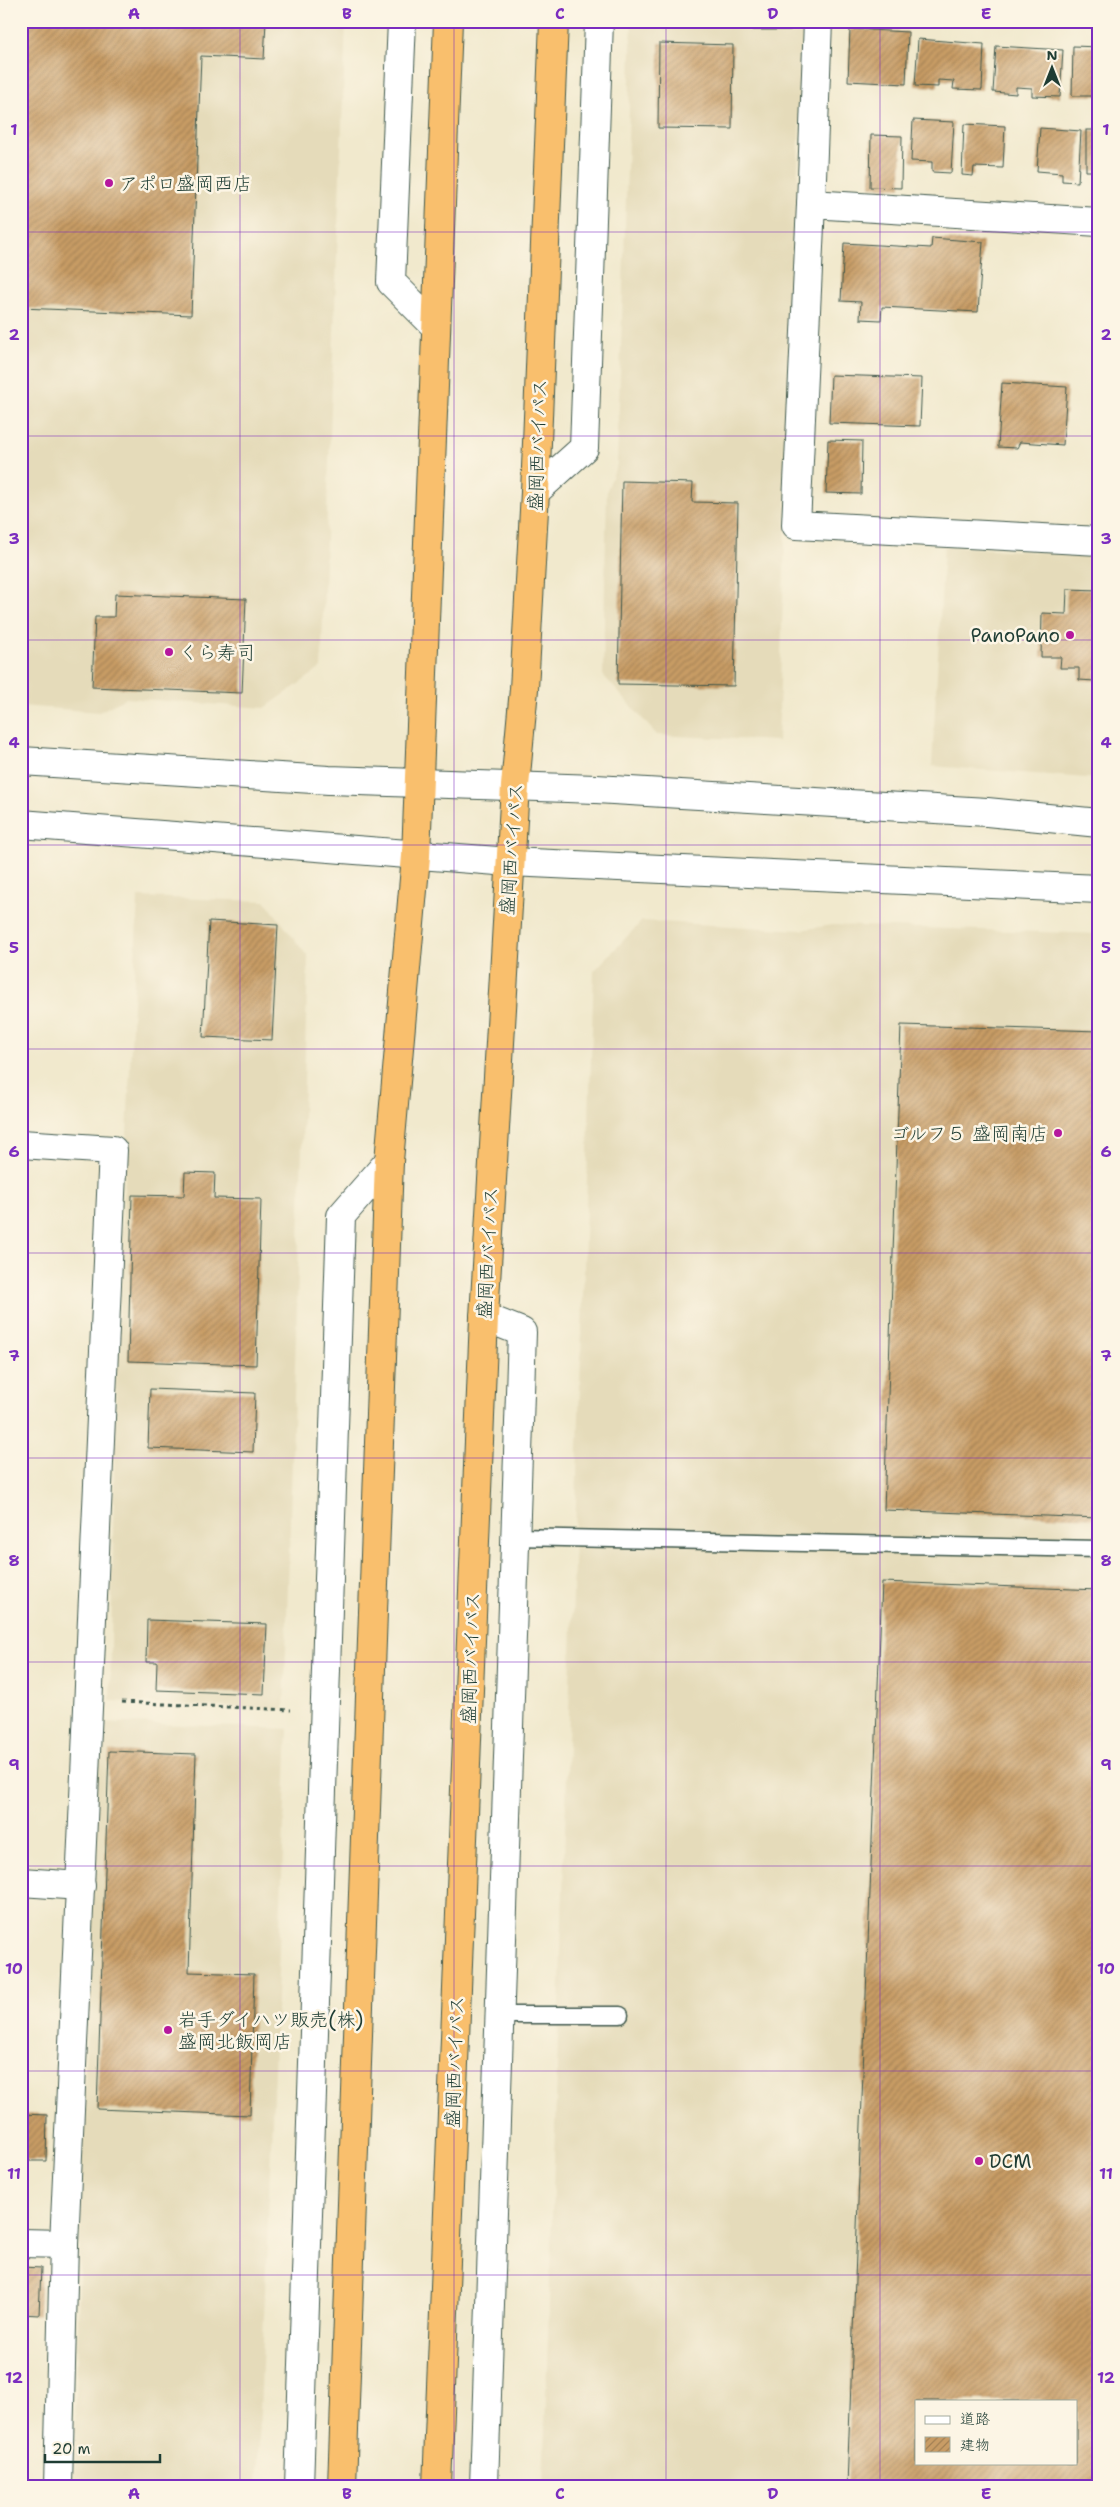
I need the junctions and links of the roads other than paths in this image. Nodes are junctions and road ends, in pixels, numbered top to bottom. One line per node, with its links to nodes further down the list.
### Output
1 (402, 21): 8 (street)
2 (448, 21): 8 (highway)
3 (554, 21): 9 (highway, 盛岡西バイパス)
4 (599, 21): 9 (street)
5 (818, 21): 6 (street)
6 (811, 204): 7 (street); 10 (street)
7 (1099, 222)
8 (435, 326): 12 (highway)
9 (535, 492): 13 (highway, 盛岡西バイパス)
10 (1099, 541)
11 (21, 762): 12 (street)
12 (419, 781): 13 (street); 16 (highway)
13 (515, 786): 14 (street); 17 (highway, 盛岡西バイパス)
14 (1099, 823)
15 (21, 824): 16 (street)
16 (416, 856): 17 (street); 20 (highway)
17 (510, 862): 18 (street); 21 (highway, 盛岡西バイパス)
18 (1099, 889)
19 (21, 1144): 25 (street)
20 (388, 1161): 31 (street); 32 (highway)
21 (484, 1318): 22 (street); 33 (highway, 盛岡西バイパス)
22 (515, 1538): 23 (lane); 26 (street)
23 (1099, 1549)
24 (21, 1882): 25 (street)
25 (81, 1886): 29 (street)
26 (499, 2014): 27 (lane); 34 (street)
27 (620, 2015)
28 (21, 2243): 29 (street)
29 (64, 2244): 30 (street)
30 (58, 2486)
31 (299, 2486)
32 (342, 2486)
33 (437, 2486)
34 (484, 2486)

